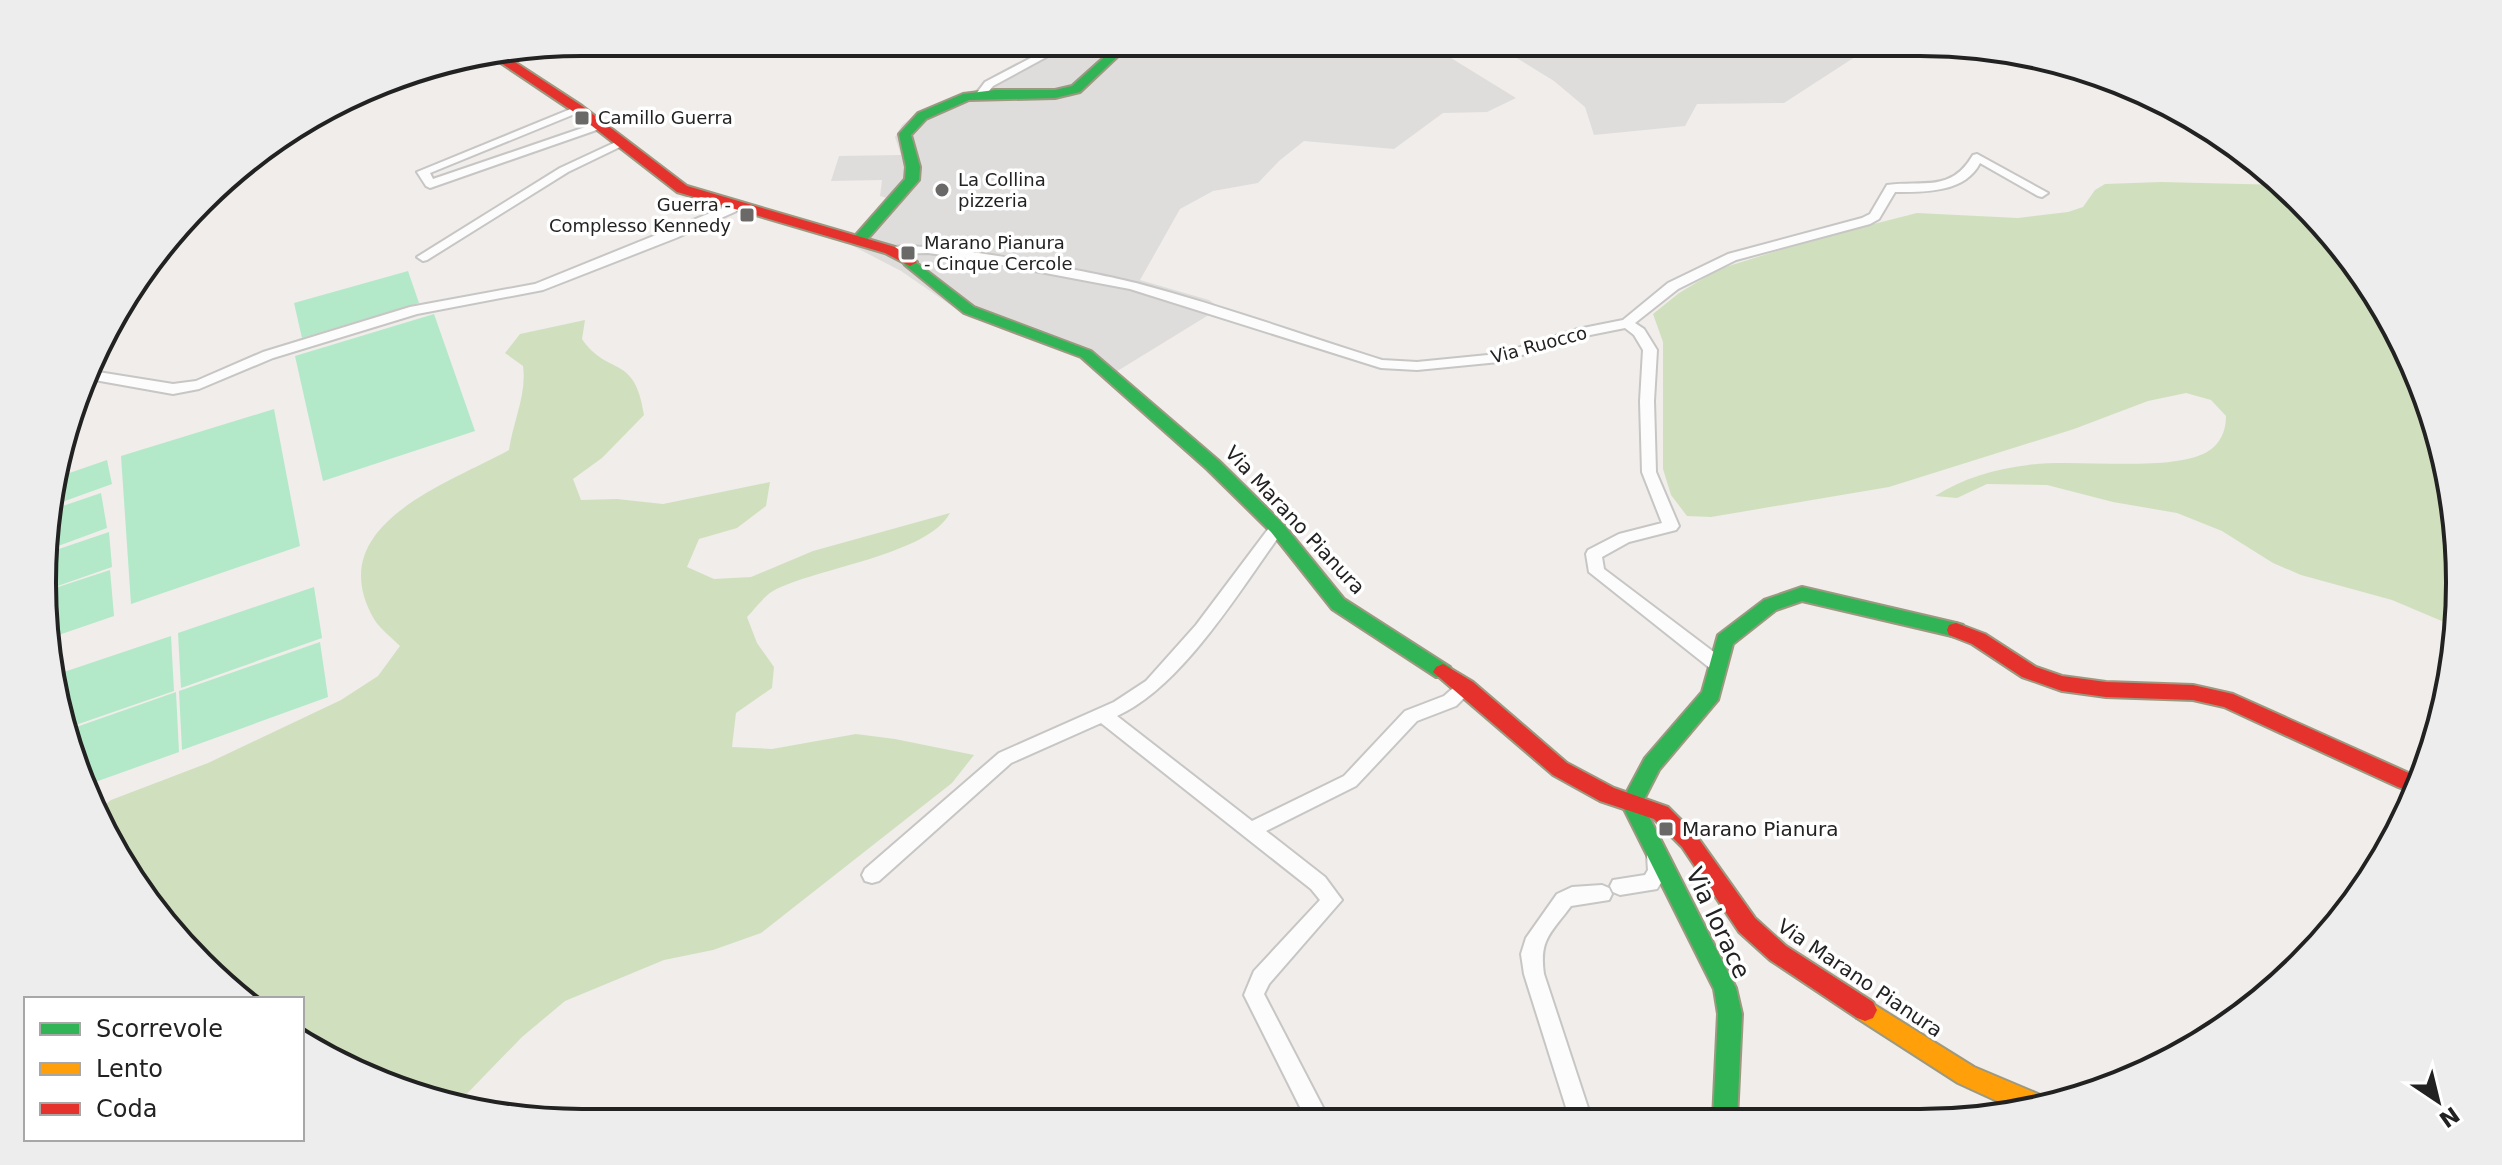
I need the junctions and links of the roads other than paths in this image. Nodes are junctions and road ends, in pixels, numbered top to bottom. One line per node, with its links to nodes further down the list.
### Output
1 (1042, 56): 4 (street)
2 (1109, 56): 4 (street)
3 (506, 62): 5 (street, Via Marano Pianura)
4 (981, 94): 10 (street)
5 (578, 109): 6 (street, Via Marano Pianura); 6 (street)
6 (601, 125): 7 (street, Via Marano Pianura)
7 (622, 143): 9 (street, Via Marano Pianura); 12 (street)
8 (2042, 193): 13 (street, Via Ruocco)
9 (735, 207): 10 (street, Via Marano Pianura); 14 (street)
10 (859, 240): 11 (street, Via Marano Pianura)
11 (890, 250): 13 (street, Via Ruocco); 15 (street, Via Marano Pianura)
12 (423, 257)
13 (1627, 323): 16 (street)
14 (98, 376)
15 (1277, 528): 17 (street, Via Marano Pianura); 18 (street)
16 (1717, 664): 19 (street); 20 (street)
17 (1466, 687): 20 (street, Via Marano Pianura); 21 (street)
18 (1103, 715): 21 (street); 23 (street)
19 (2407, 782)
20 (1631, 803): 22 (street, Via Iorace); 24 (street, Via Marano Pianura)
21 (1251, 830): 25 (street)
22 (1656, 846): 26 (street); 27 (street, Via Iorace)
23 (872, 875)
24 (2021, 1099)
25 (1313, 1109)
26 (1577, 1109)
27 (1725, 1109)

